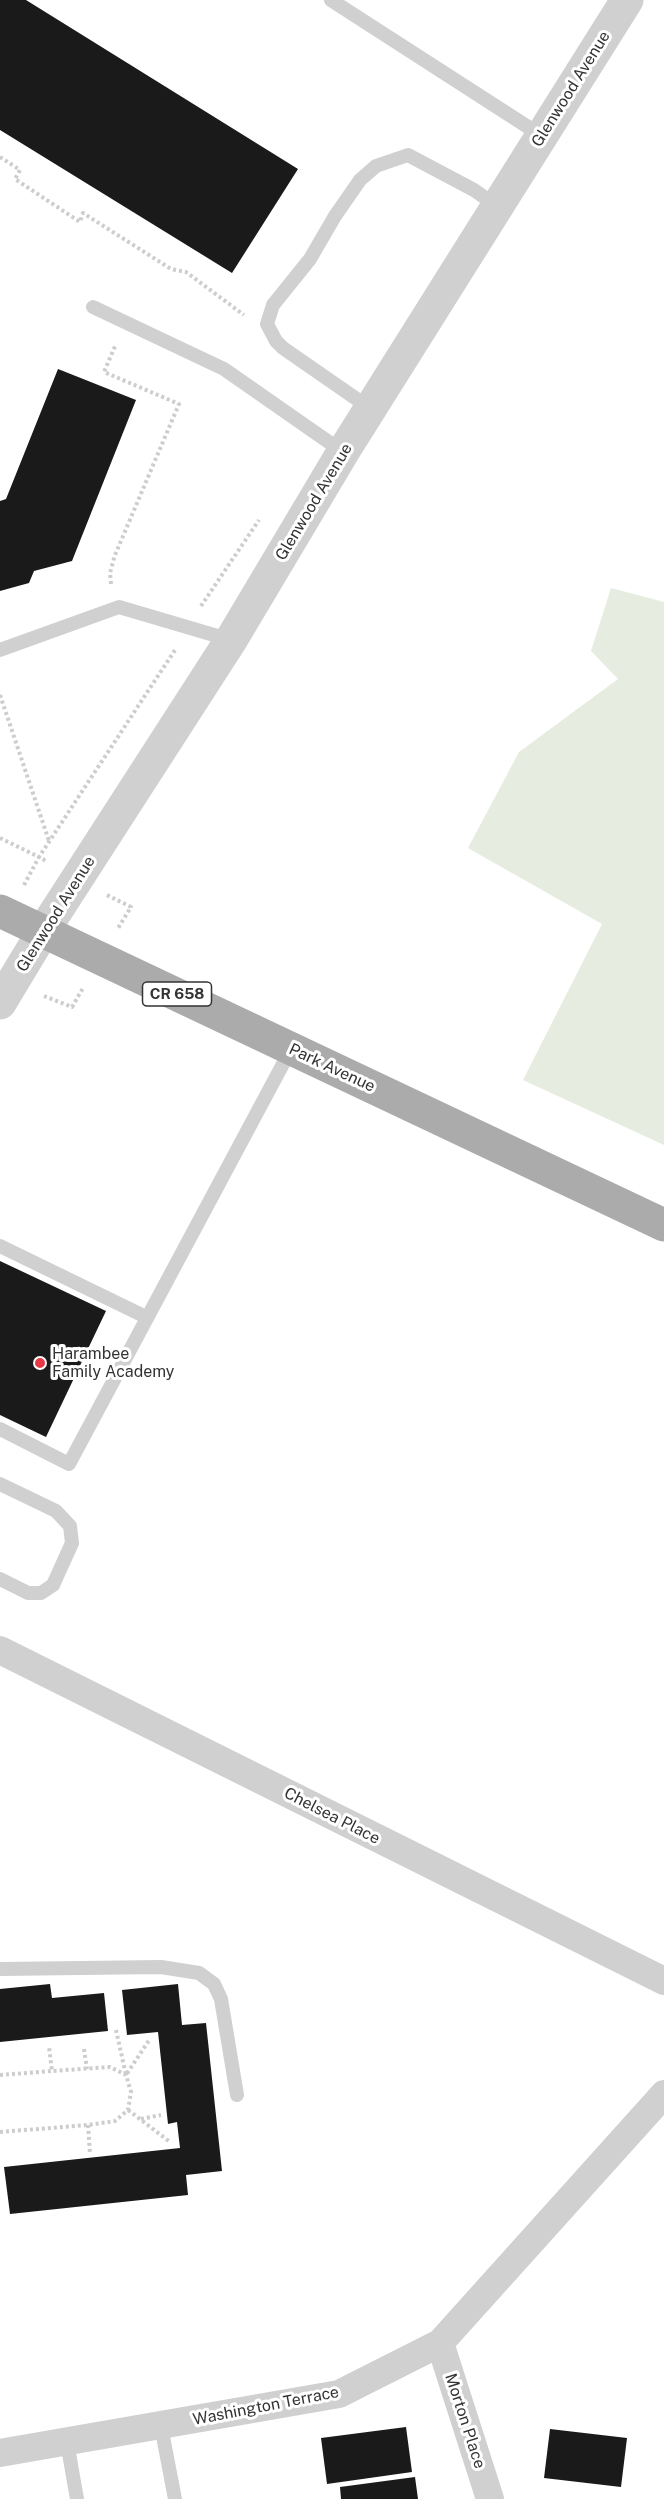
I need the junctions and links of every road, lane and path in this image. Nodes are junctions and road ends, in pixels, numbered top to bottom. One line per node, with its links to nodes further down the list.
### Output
1 (331, 0): 3 (lane)
2 (627, 0): 3 (street, Glenwood Avenue)
3 (542, 136): 5 (street, Glenwood Avenue)
4 (0, 157): 7 (path)
5 (497, 206): 9 (street, Glenwood Avenue); 9 (lane)
6 (93, 307): 8 (lane)
7 (250, 307)
8 (125, 321): 10 (lane); 11 (path)
9 (371, 409): 10 (street, Glenwood Avenue)
10 (343, 452): 13 (street, Glenwood Avenue)
11 (119, 607): 12 (lane); 14 (lane)
12 (189, 628): 13 (lane); 17 (path)
13 (231, 640): 19 (street, Glenwood Avenue)
14 (0, 650)
15 (0, 695): 17 (path)
16 (0, 838): 17 (path)
17 (49, 842)
18 (0, 911): 19 (main road, Park Avenue / CR 658)
19 (44, 930): 20 (street, Glenwood Avenue); 21 (main road, Park Avenue / CR 658)
20 (0, 1003)
21 (291, 1049): 22 (main road, Park Avenue / CR 658); 24 (lane)
22 (664, 1225)
23 (0, 1246): 24 (lane)
24 (146, 1317): 25 (lane)
25 (0, 1429)
26 (0, 1484): 27 (lane)
27 (0, 1579)
28 (0, 1650): 30 (street, Chelsea Place)
29 (0, 1970): 40 (lane)
30 (664, 1982)
31 (116, 2030): 38 (path)
32 (150, 2039): 38 (path)
33 (49, 2048): 36 (path)
34 (84, 2049): 35 (path)
35 (87, 2069): 36 (path); 38 (path)
36 (52, 2071): 37 (path)
37 (0, 2075)
38 (126, 2076): 41 (path)
39 (664, 2094): 48 (street, Washington Terrace)
40 (237, 2095)
41 (128, 2110): 43 (path); 44 (path)
42 (161, 2115): 43 (path)
43 (140, 2119): 46 (path)
44 (88, 2125): 45 (path); 47 (path)
45 (0, 2132)
46 (170, 2142)
47 (90, 2154)
48 (440, 2343): 49 (street, Washington Terrace); 54 (street, Morton Place)
49 (161, 2426): 50 (street, Washington Terrace); 53 (lane)
50 (67, 2442): 51 (street, Washington Terrace); 52 (lane)
51 (0, 2453)
52 (77, 2499)
53 (175, 2499)
54 (490, 2499)

